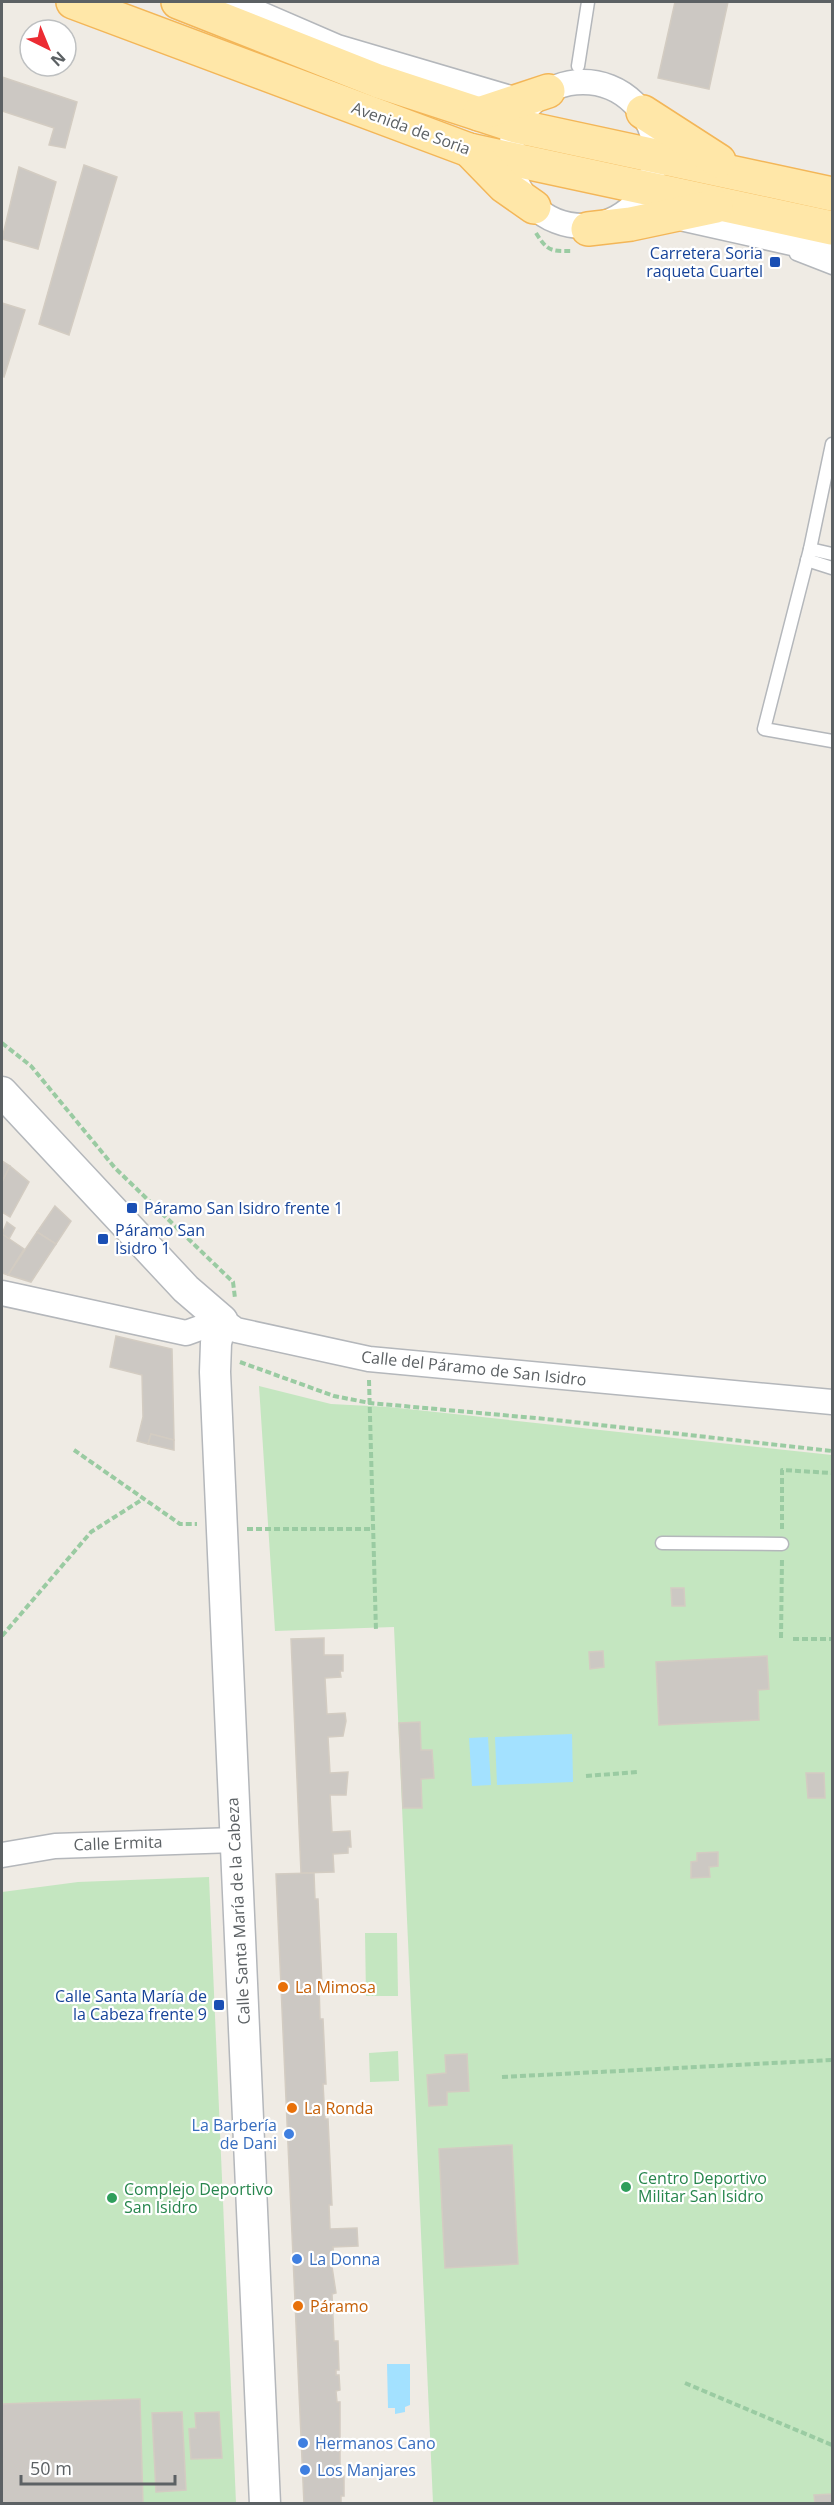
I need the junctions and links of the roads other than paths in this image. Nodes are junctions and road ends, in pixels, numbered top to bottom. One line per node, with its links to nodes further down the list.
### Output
1 (73, 2): 9 (main road, Avenida de Soria)
2 (178, 2): 8 (main road, Avenida de Soria)
3 (233, 2): 8 (street, Avenida de Soria)
4 (588, 2): 5 (lane)
5 (578, 66)
6 (548, 91): 7 (street); 8 (main road)
7 (642, 112): 10 (street); 12 (main road)
8 (517, 113): 10 (main road, Avenida de Soria); 11 (street)
9 (469, 150): 11 (main road, Avenida de Soria); 16 (main road)
10 (656, 155): 12 (main road, Avenida de Soria); 13 (street)
11 (509, 158): 13 (main road, Avenida de Soria); 16 (street)
12 (748, 175): 14 (main road, Avenida de Soria)
13 (648, 189): 15 (main road, Avenida de Soria); 19 (street)
14 (832, 194)
15 (724, 204): 17 (main road); 18 (main road, Avenida de Soria)
16 (534, 207): 19 (street)
17 (671, 216): 19 (main road); 20 (street)
18 (832, 228)
19 (588, 229)
20 (753, 236): 21 (street); 22 (lane)
21 (832, 252)
22 (832, 268)
23 (832, 444): 25 (lane)
24 (832, 554): 25 (lane)
25 (808, 555): 26 (lane); 27 (lane)
26 (832, 568)
27 (832, 741)
28 (2, 1092): 30 (street, Calle del Páramo de San Isidro)
29 (2, 1293): 30 (street)
30 (229, 1312): 31 (street, Calle del Páramo de San Isidro); 34 (street, Calle Santa María de la Cabeza)
31 (832, 1402)
32 (662, 1543): 33 (lane)
33 (782, 1544)
34 (235, 1840): 35 (street, Calle Ermita); 36 (street, Calle Santa María de la Cabeza)
35 (2, 1855)
36 (266, 2504)

